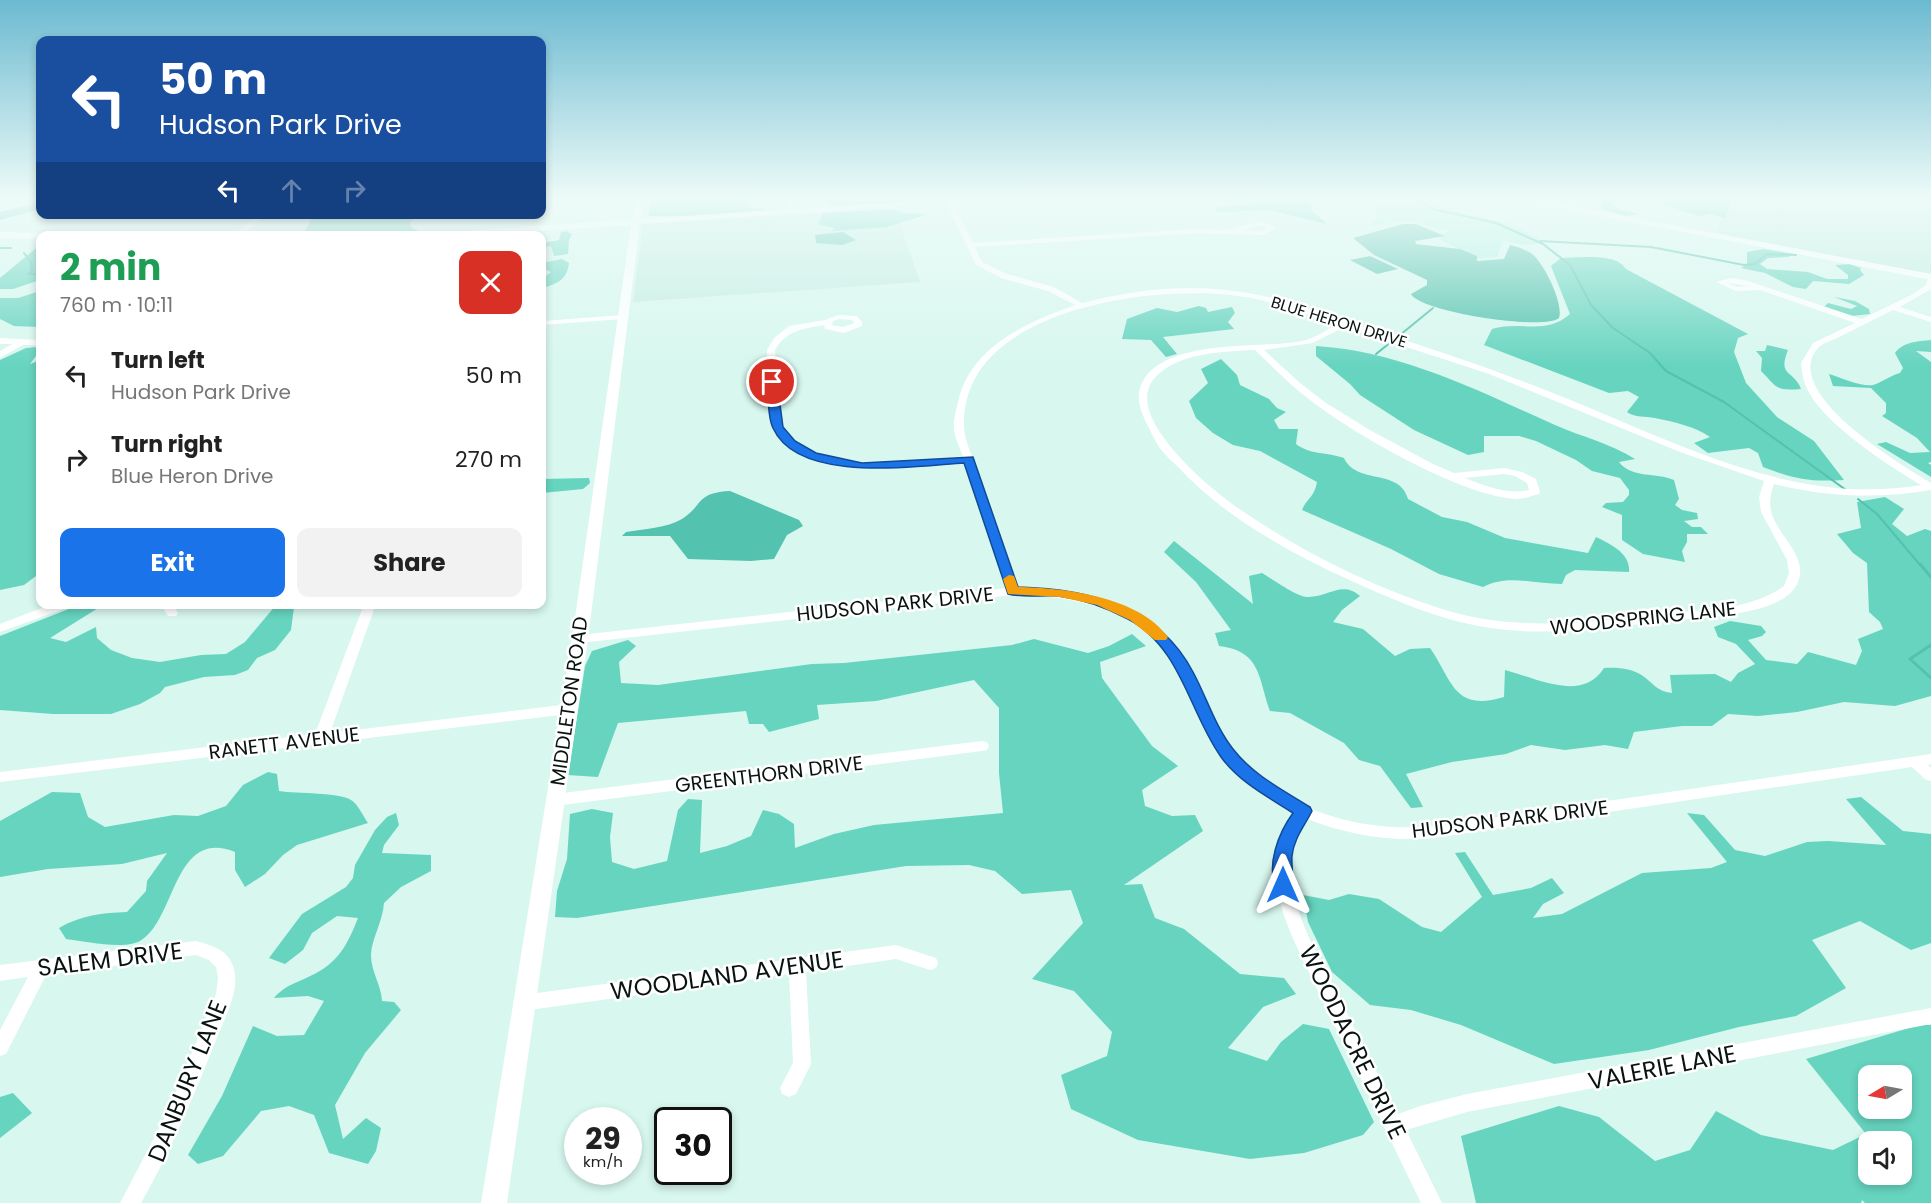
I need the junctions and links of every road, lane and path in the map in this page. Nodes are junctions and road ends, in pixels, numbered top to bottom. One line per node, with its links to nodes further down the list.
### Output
1 (631, 254): 8 (street, MIDDLETON ROAD)
2 (973, 254): 6 (street)
3 (1802, 254): 4 (street)
4 (1931, 279): 7 (street)
5 (1761, 288): 11 (street)
6 (1082, 306): 13 (street, BLUE HERON DRIVE); 19 (street, BLUE HERON DRIVE)
7 (1891, 307): 9 (street); 11 (street)
8 (621, 317): 12 (street); 27 (street, MIDDLETON ROAD)
9 (1931, 320)
10 (827, 322): 19 (street)
11 (1861, 322): 22 (street)
12 (546, 323)
13 (1343, 324): 17 (street, WOODSPRING LANE); 21 (street, BLUE HERON DRIVE)
14 (0, 341): 15 (street)
15 (21, 342): 16 (street); 18 (street)
16 (36, 343)
17 (1257, 348): 20 (street); 21 (street, WOODSPRING LANE)
18 (0, 354)
19 (969, 459): 23 (street, BLUE HERON DRIVE)
20 (1454, 476): 20 (street)
21 (1770, 480): 22 (street, BLUE HERON DRIVE)
22 (1931, 487)
23 (1013, 591): 27 (street, HUDSON PARK DRIVE); 36 (street, HUDSON PARK DRIVE)
24 (52, 609): 26 (street)
25 (368, 609): 29 (street)
26 (0, 628)
27 (580, 639): 28 (street, MIDDLETON ROAD)
28 (569, 709): 29 (street, RANETT AVENUE); 35 (street, MIDDLETON ROAD)
29 (321, 738): 34 (street, RANETT AVENUE)
30 (982, 746): 35 (street, GREENTHORN DRIVE)
31 (1931, 759): 32 (street, HUDSON PARK DRIVE)
32 (1914, 761): 33 (street); 36 (street, HUDSON PARK DRIVE)
33 (1931, 776)
34 (0, 777)
35 (555, 801): 42 (street, MIDDLETON ROAD)
36 (1304, 811): 46 (street, WOODACRE DRIVE)
37 (218, 956): 40 (street, SALEM DRIVE); 47 (street, DANBURY LANE)
38 (930, 963): 39 (street, WOODLAND AVENUE)
39 (798, 966): 42 (street, WOODLAND AVENUE); 45 (street)
40 (41, 968): 41 (street, SALEM DRIVE); 44 (street)
41 (0, 973)
42 (522, 1003): 48 (street, MIDDLETON ROAD)
43 (1931, 1016): 46 (street, VALERIE LANE)
44 (0, 1048)
45 (789, 1088)
46 (1394, 1125): 49 (street, WOODACRE DRIVE)
47 (130, 1203)
48 (494, 1203)
49 (1432, 1203)

